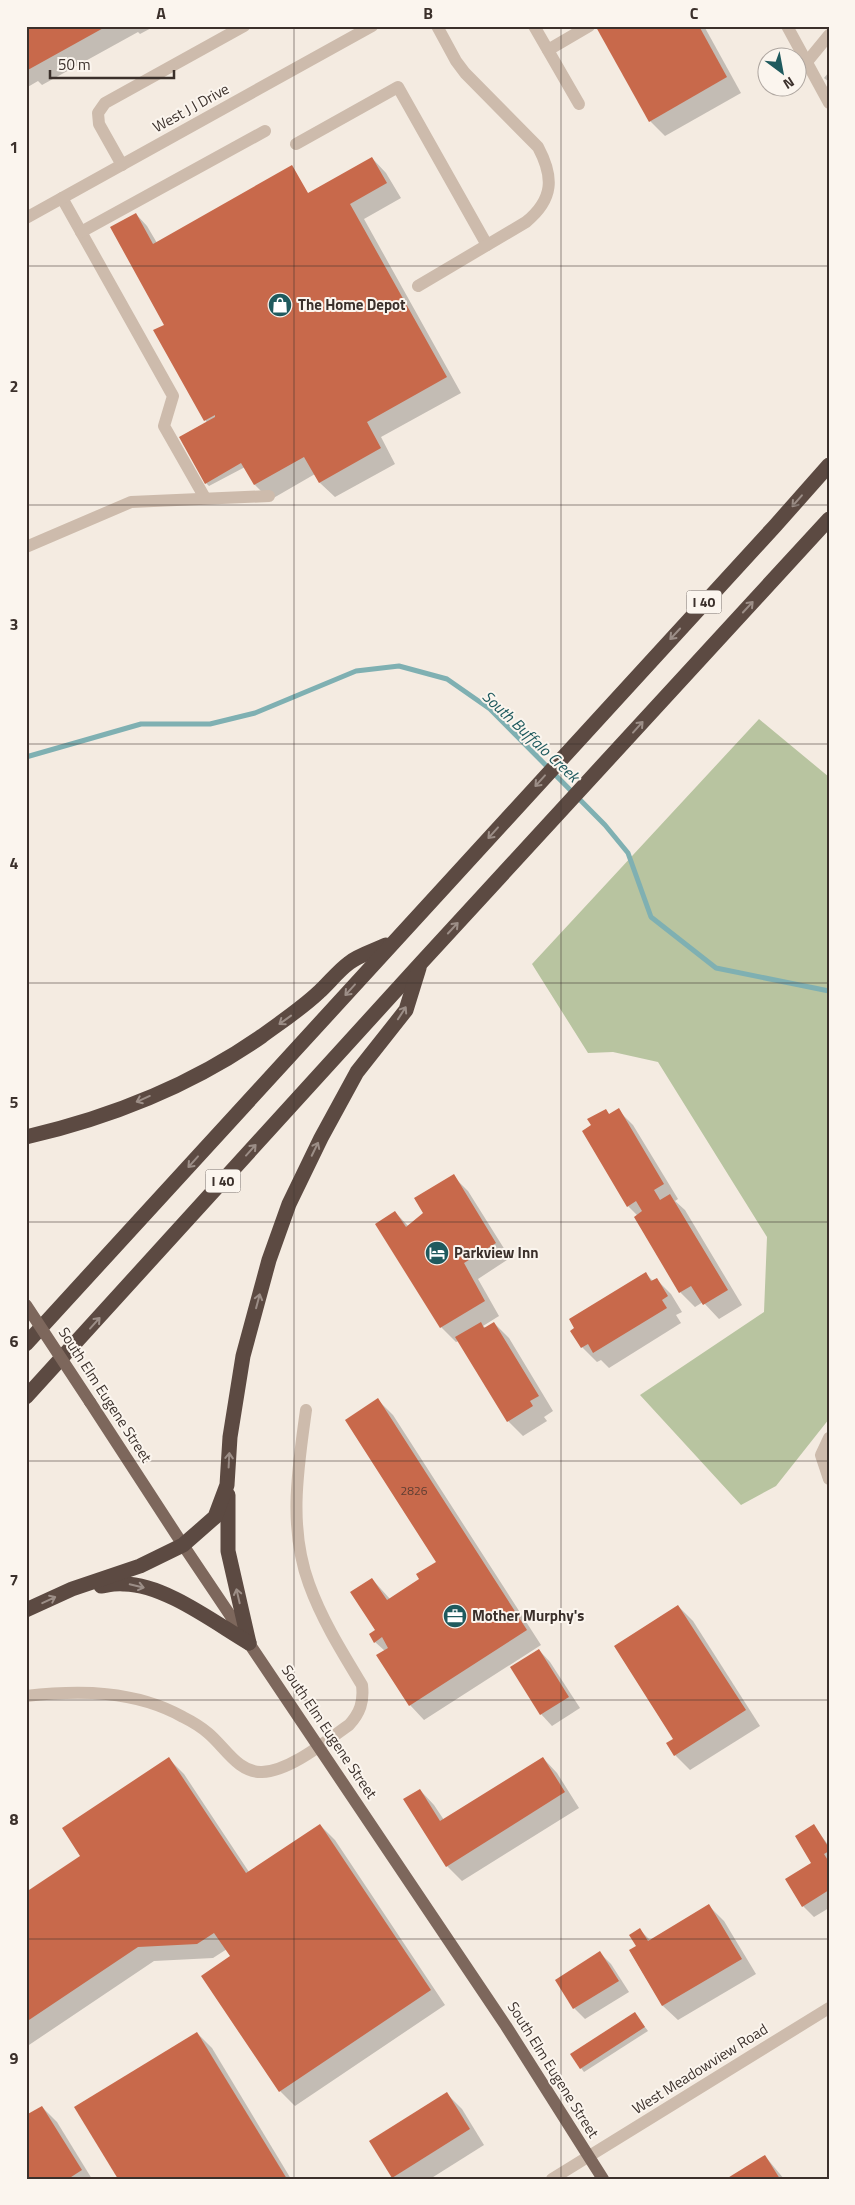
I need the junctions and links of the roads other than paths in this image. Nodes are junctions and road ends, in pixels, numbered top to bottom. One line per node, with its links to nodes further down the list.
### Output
1 (244, 26): 16 (street)
2 (372, 26): 16 (street, West J J Drive)
3 (437, 26): 20 (street)
4 (534, 26): 9 (street)
5 (589, 26): 9 (street)
6 (787, 26): 8 (street)
7 (829, 35): 10 (street)
8 (798, 48)
9 (548, 50): 13 (street)
10 (808, 61)
11 (808, 66): 12 (street)
12 (829, 103)
13 (578, 104)
14 (265, 131): 19 (street)
15 (296, 144): 20 (street)
16 (122, 165): 17 (street, West J J Drive)
17 (62, 198): 18 (street, West J J Drive); 19 (street)
18 (26, 218)
19 (81, 232): 24 (street)
20 (487, 245): 21 (street)
21 (418, 286)
22 (829, 464): 27 (highway, I 40, one-way to 27)
23 (269, 496): 24 (street)
24 (205, 498): 26 (street)
25 (829, 519): 28 (highway, I 40, one-way to 25)
26 (26, 547)
27 (394, 941): 29 (highway, one-way to 29); 31 (highway, I 40, one-way to 31)
28 (420, 964): 32 (highway, I 40, one-way to 28); 36 (highway, one-way to 28)
29 (26, 1137)
30 (26, 1305): 37 (main road, South Elm Eugene Street, bridge)
31 (26, 1344)
32 (26, 1397)
33 (306, 1410): 42 (street)
34 (828, 1439): 35 (street)
35 (829, 1479)
36 (228, 1485): 37 (highway); 40 (highway, one-way to 36)
37 (184, 1545): 38 (highway); 40 (main road, South Elm Eugene Street)
38 (72, 1589): 39 (highway, one-way to 38); 40 (highway, one-way to 40)
39 (26, 1610)
40 (249, 1643): 42 (main road, South Elm Eugene Street)
41 (26, 1696): 42 (street)
42 (318, 1746): 44 (main road, South Elm Eugene Street)
43 (829, 2008): 44 (street, West Meadowview Road)
44 (589, 2157): 45 (street, West Meadowview Road); 46 (main road, South Elm Eugene Street)
45 (552, 2179)
46 (603, 2179)

